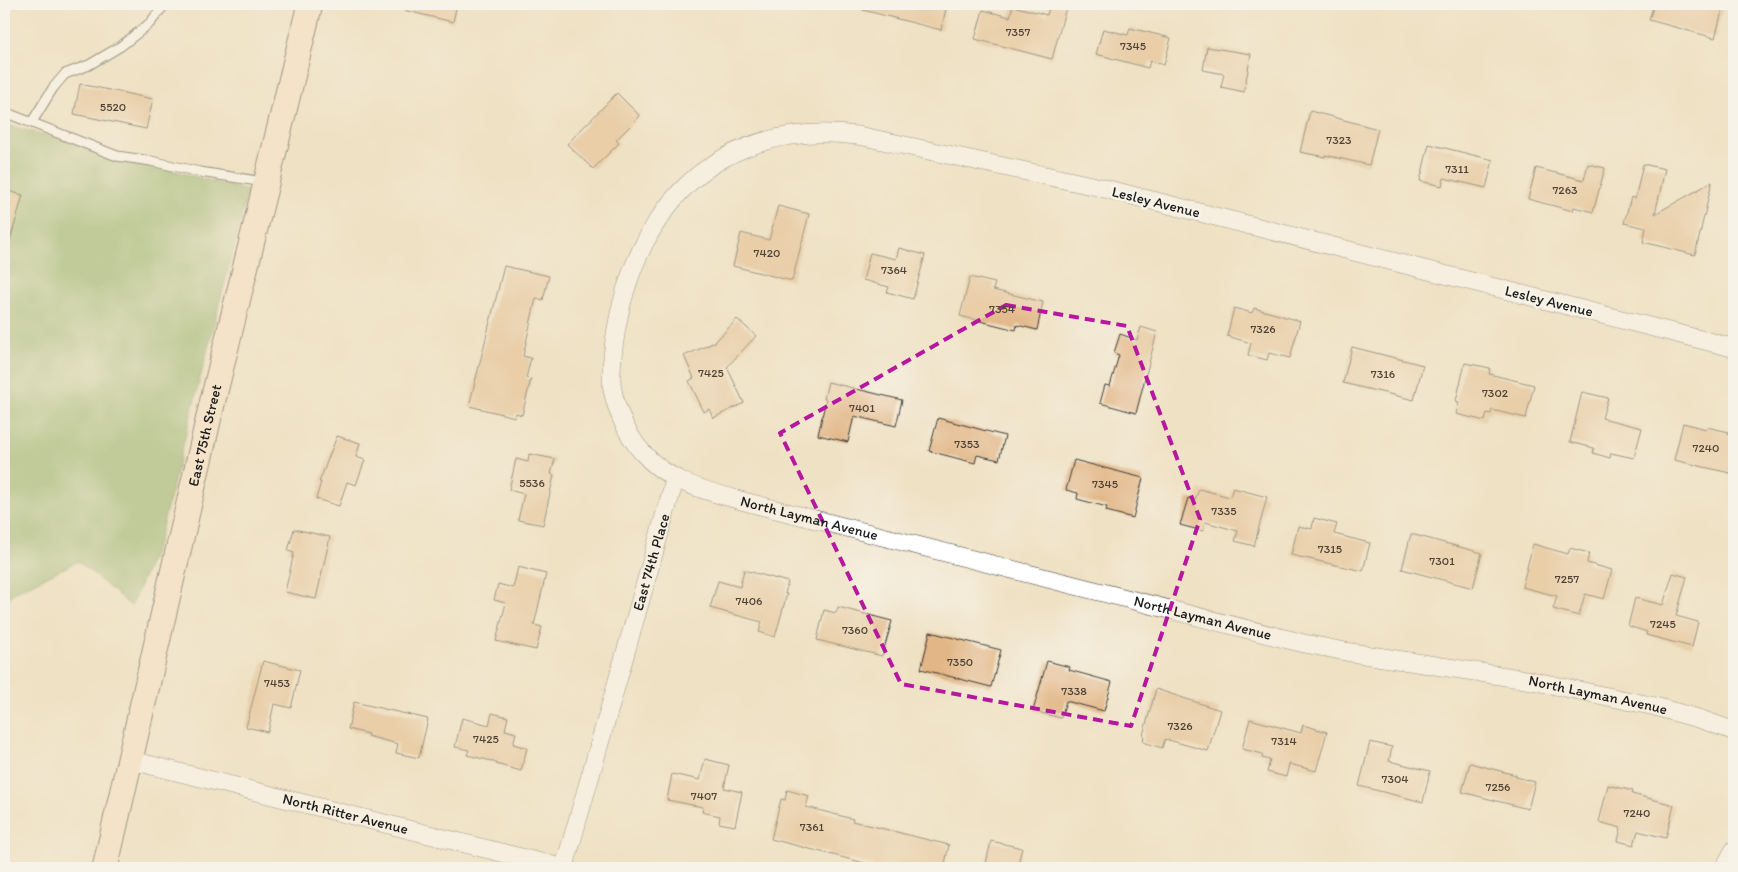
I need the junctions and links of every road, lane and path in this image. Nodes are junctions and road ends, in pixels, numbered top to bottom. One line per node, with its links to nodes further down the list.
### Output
1 (165, 4): 4 (lane)
2 (310, 4): 5 (street, East 75th Street)
3 (4, 112): 4 (lane)
4 (32, 122): 5 (lane)
5 (267, 182): 9 (street, East 75th Street)
6 (1734, 348): 7 (street, Lesley Avenue)
7 (675, 478): 8 (street, North Layman Avenue); 12 (street, East 74th Place)
8 (1734, 730)
9 (130, 760): 11 (street, East 75th Street); 12 (street, North Ritter Avenue)
10 (1734, 850): 13 (street)
11 (105, 868)
12 (563, 868)
13 (1724, 868)

